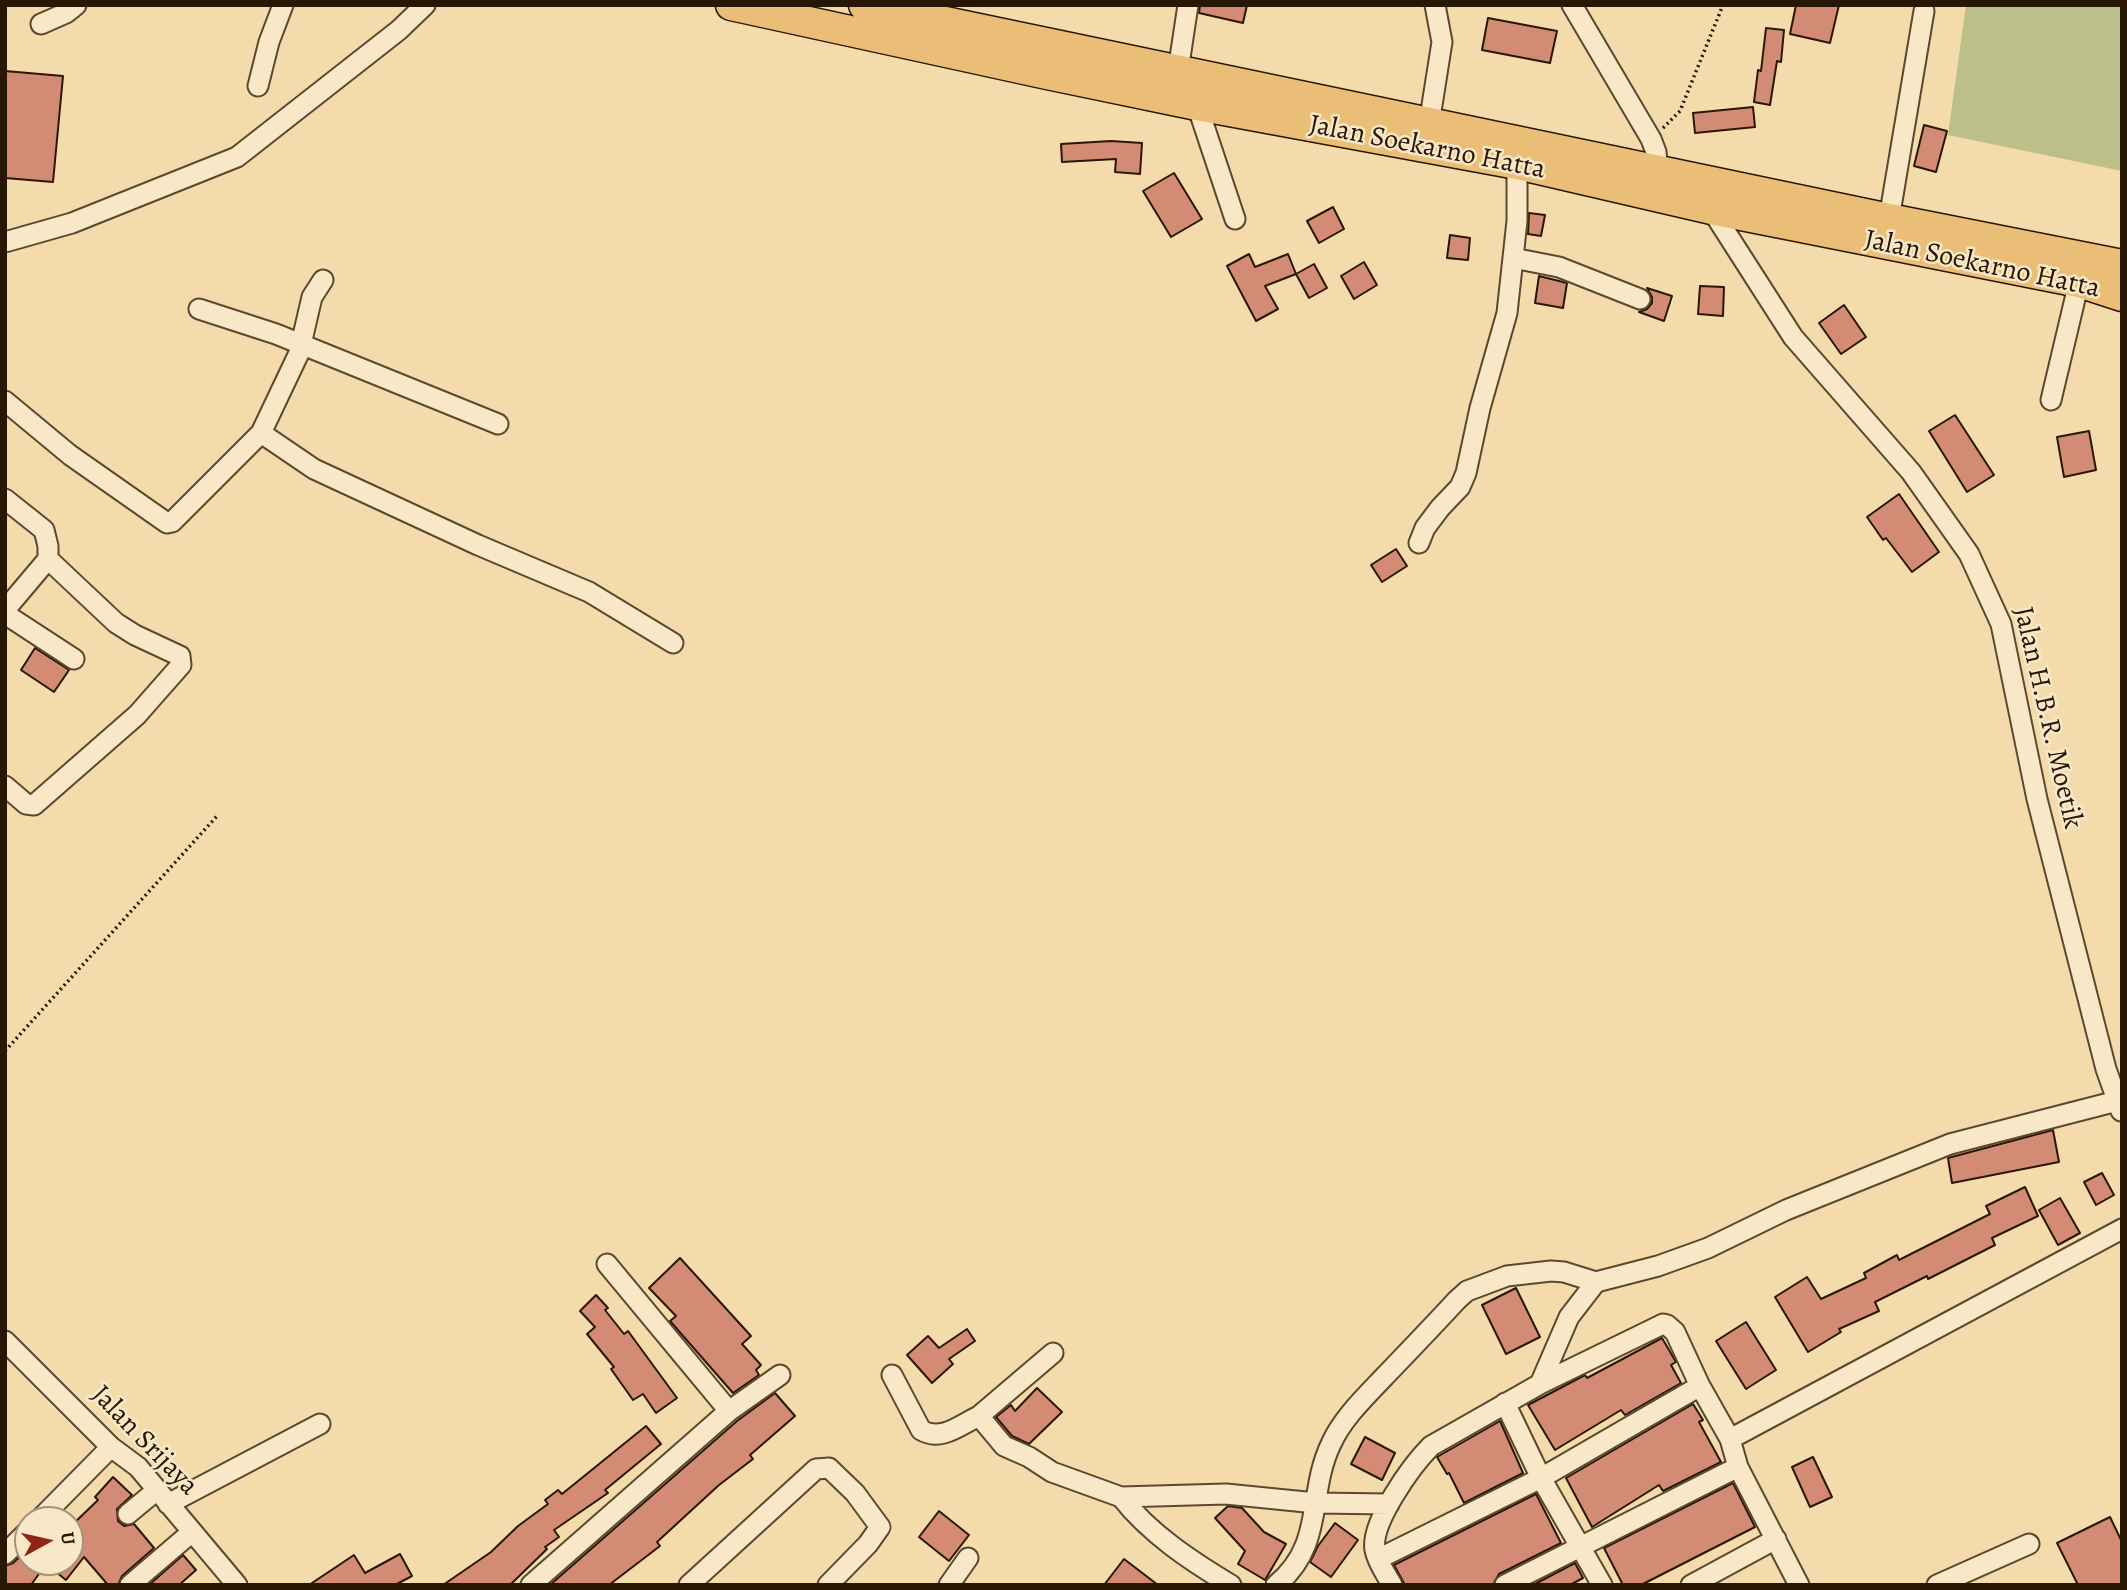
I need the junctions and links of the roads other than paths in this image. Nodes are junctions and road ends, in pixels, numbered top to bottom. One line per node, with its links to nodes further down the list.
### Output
1 (76, 5): 10 (street)
2 (283, 5): 12 (street)
3 (425, 5): 20 (street)
4 (731, 5): 13 (highway, Jalan Soekarno Hatta)
5 (864, 5): 11 (highway, Jalan Soekarno Hatta)
6 (1188, 5): 11 (street)
7 (1435, 5): 14 (street)
8 (1572, 5): 16 (street)
9 (1924, 11): 19 (street)
10 (41, 24)
11 (1178, 71): 14 (highway, Jalan Soekarno Hatta)
12 (258, 86)
13 (1197, 105): 15 (highway, Jalan Soekarno Hatta); 18 (street)
14 (1429, 124): 16 (highway, Jalan Soekarno Hatta)
15 (1517, 164): 17 (highway, Jalan Soekarno Hatta); 21 (street)
16 (1658, 171): 19 (highway, Jalan Soekarno Hatta)
17 (1711, 209): 24 (highway, Jalan Soekarno Hatta); 40 (street, Jalan H.B.R. Moetik)
18 (1235, 219)
19 (1889, 219): 22 (highway, Jalan Soekarno Hatta)
20 (5, 242)
21 (1513, 258): 26 (street); 34 (street)
22 (2122, 265)
23 (323, 280): 28 (street)
24 (2079, 282): 25 (highway, Jalan Soekarno Hatta); 29 (street)
25 (2122, 296)
26 (1640, 299)
27 (199, 309): 28 (street)
28 (302, 345): 31 (street); 32 (street)
29 (2051, 400)
30 (5, 401): 32 (street)
31 (498, 424)
32 (261, 433): 37 (street)
33 (5, 499): 35 (street)
34 (1419, 543)
35 (48, 559): 36 (street); 39 (street)
36 (5, 612): 38 (street)
37 (673, 643)
38 (74, 659)
39 (5, 786)
40 (2119, 1106): 43 (street)
41 (2122, 1229): 54 (street)
42 (607, 1264): 51 (street)
43 (1596, 1282): 48 (street); 60 (street)
44 (5, 1341): 55 (street, Jalan Srijaya)
45 (1053, 1353): 52 (street)
46 (780, 1375): 51 (street)
47 (892, 1375): 52 (street)
48 (1540, 1384): 49 (street); 50 (street)
49 (1700, 1386): 54 (street); 57 (street)
50 (1505, 1403): 57 (street); 61 (street)
51 (729, 1411): 73 (street)
52 (979, 1416): 59 (street)
53 (320, 1424): 58 (street)
54 (1730, 1439): 56 (street)
55 (111, 1447): 58 (street, Jalan Srijaya); 62 (street)
56 (1738, 1467): 65 (street); 67 (street)
57 (1541, 1478): 67 (street); 69 (street)
58 (162, 1497): 63 (street); 64 (street, Jalan Srijaya)
59 (1121, 1497): 60 (street); 77 (street)
60 (1315, 1503): 61 (street); 70 (street)
61 (1389, 1504): 69 (street)
62 (53, 1506)
63 (128, 1514)
64 (192, 1532): 71 (street); 72 (street, Jalan Srijaya)
65 (1776, 1539): 81 (street); 82 (street)
66 (2029, 1544): 83 (street)
67 (1581, 1548): 79 (street); 80 (street)
68 (968, 1558): 76 (street)
69 (1378, 1559): 78 (street)
70 (1282, 1583)
71 (130, 1585)
72 (237, 1585)
73 (531, 1585)
74 (689, 1585): 75 (street)
75 (828, 1585)
76 (949, 1585)
77 (1231, 1585)
78 (1392, 1585)
79 (1505, 1585)
80 (1602, 1585)
81 (1691, 1585)
82 (1799, 1585)
83 (1937, 1585)

